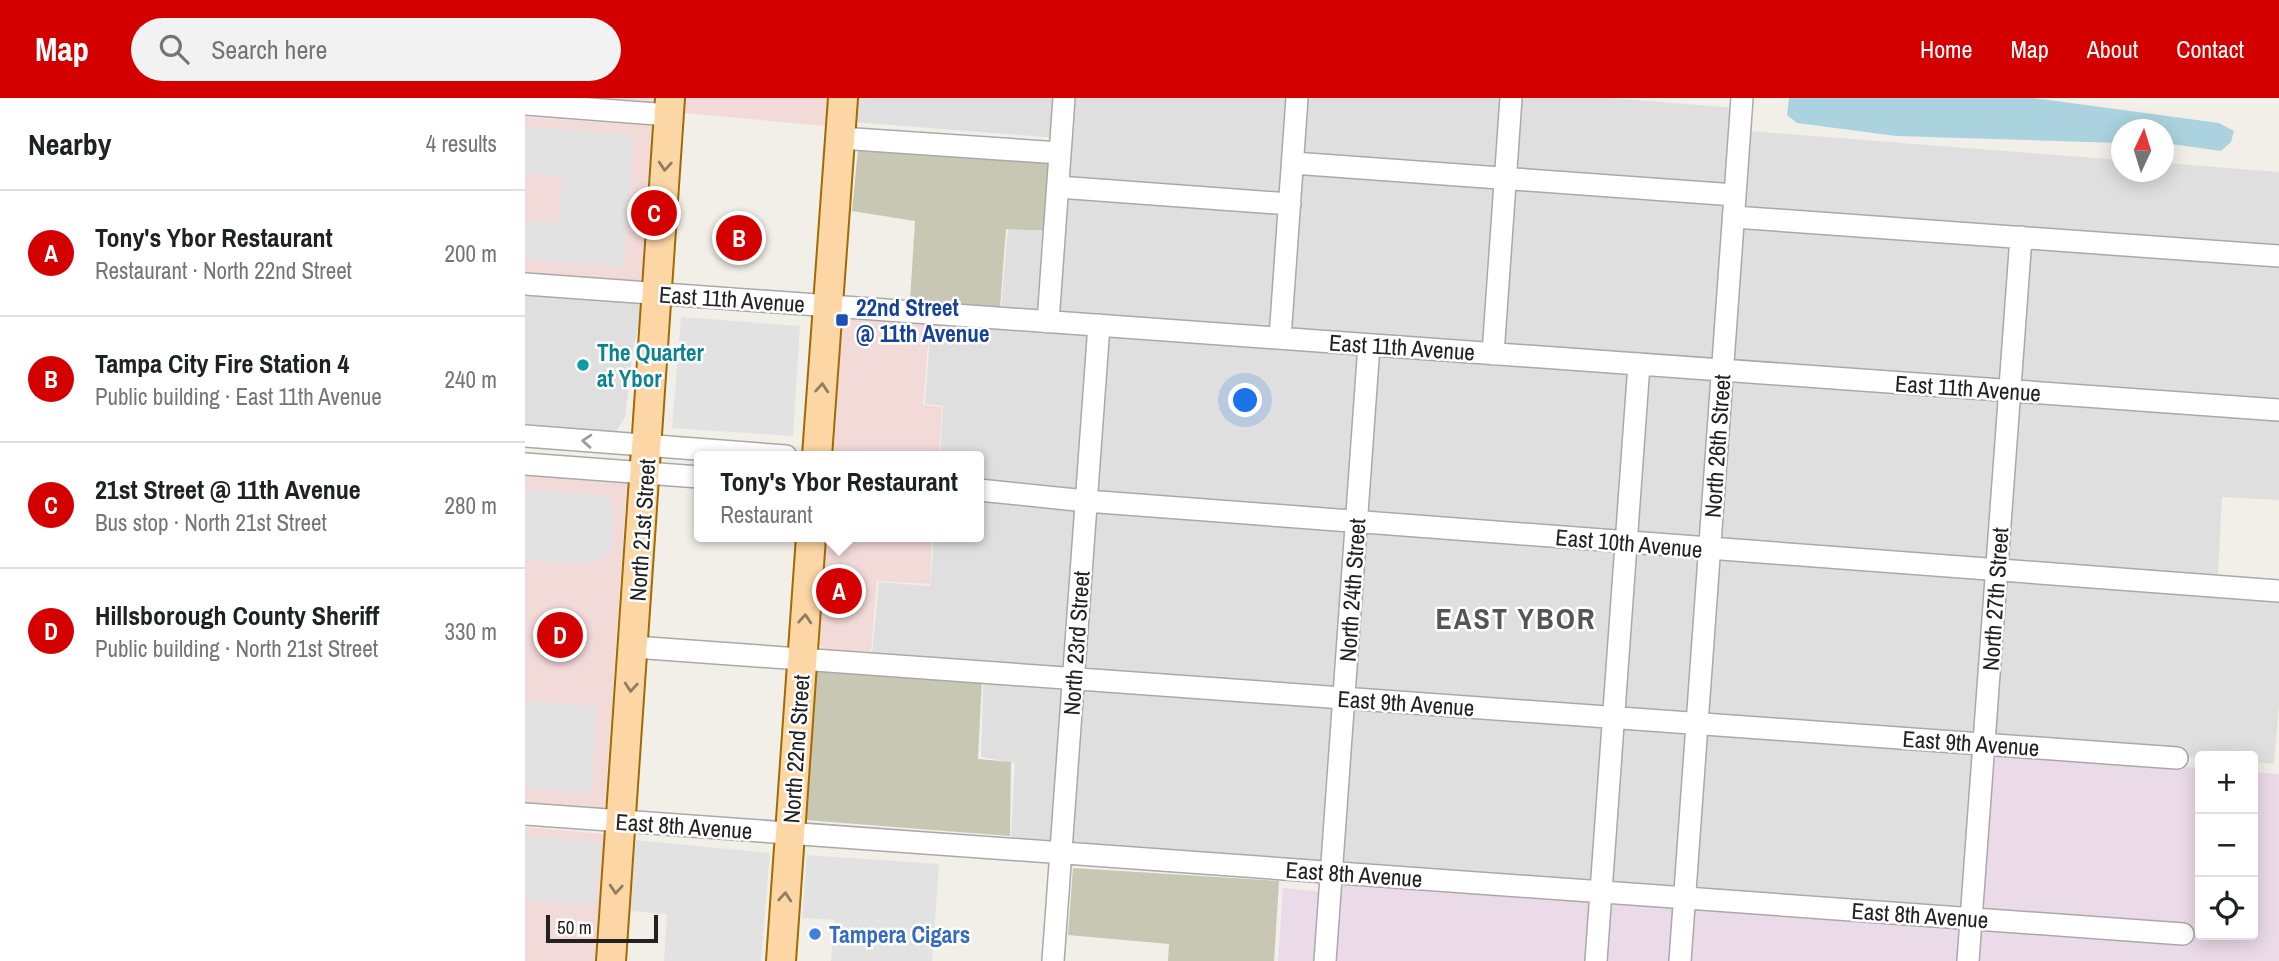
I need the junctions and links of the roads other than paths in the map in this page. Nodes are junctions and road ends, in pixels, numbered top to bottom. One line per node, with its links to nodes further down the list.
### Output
1 (843, 98): 8 (main road)
2 (1064, 98): 9 (street)
3 (1297, 98): 10 (street)
4 (1511, 98): 11 (street)
5 (1742, 98): 14 (street, North 26th Street)
6 (525, 104): 7 (street)
7 (669, 106): 18 (main road, North 21st Street, one-way to 18)
8 (840, 138): 9 (street); 19 (main road)
9 (1060, 153): 12 (street)
10 (1293, 163): 11 (street); 13 (street)
11 (1506, 179): 14 (street); 24 (street)
12 (1058, 187): 13 (street); 20 (street)
13 (1290, 204): 22 (street)
14 (1734, 206): 15 (street); 26 (street, North 26th Street)
15 (2021, 237): 16 (street); 27 (street, North 27th Street)
16 (2279, 256)
17 (525, 284): 18 (street, East 11th Avenue)
18 (656, 293): 19 (street, East 11th Avenue); 32 (main road, North 21st Street)
19 (828, 306): 20 (street, East 11th Avenue); 30 (main road, one-way to 19)
20 (1048, 322): 21 (street, East 11th Avenue)
21 (1099, 326): 22 (street, East 11th Avenue); 36 (street, North 23rd Street)
22 (1280, 338): 23 (street, East 11th Avenue)
23 (1369, 345): 24 (street, East 11th Avenue); 37 (street, North 24th Street)
24 (1493, 354): 25 (street, East 11th Avenue)
25 (1639, 364): 26 (street, East 11th Avenue); 39 (street)
26 (1722, 370): 27 (street, East 11th Avenue); 40 (street, North 26th Street)
27 (2010, 391): 28 (street, East 11th Avenue); 41 (street, North 27th Street)
28 (2279, 410)
29 (525, 436): 32 (street, one-way to 29)
30 (817, 451)
31 (694, 458): 32 (street)
32 (647, 459): 33 (street); 34 (street); 43 (main road, North 21st Street)
33 (525, 464)
34 (694, 475)
35 (984, 491): 36 (street, East 10th Avenue)
36 (1086, 501): 37 (street, East 10th Avenue); 45 (street, North 23rd Street)
37 (1357, 521): 39 (street, East 10th Avenue); 46 (street, North 24th Street)
38 (811, 542): 44 (main road, North 22nd Street, one-way to 38)
39 (1626, 542): 40 (street, East 10th Avenue); 47 (street)
40 (1709, 549): 41 (street, East 10th Avenue); 48 (street, North 26th Street)
41 (1997, 571): 42 (street, East 10th Avenue); 49 (street, North 27th Street)
42 (2279, 591)
43 (634, 647): 44 (street, East 9th Avenue); 52 (main road, North 21st Street, one-way to 52)
44 (802, 659): 45 (street, East 9th Avenue); 53 (main road, North 22nd Street)
45 (1073, 679): 46 (street, East 9th Avenue); 54 (street, North 23rd Street)
46 (1344, 698): 47 (street, East 9th Avenue); 55 (street, North 24th Street)
47 (1614, 718): 48 (street, East 9th Avenue); 56 (street)
48 (1697, 724): 49 (street, East 9th Avenue); 57 (street, North 26th Street)
49 (1984, 744): 50 (street, East 9th Avenue); 58 (street, North 27th Street)
50 (2177, 758)
51 (525, 814): 52 (street, East 8th Avenue)
52 (621, 821): 53 (street, East 8th Avenue); 60 (main road, North 21st Street, one-way to 60)
53 (790, 833): 54 (street, East 8th Avenue); 61 (main road, North 22nd Street, one-way to 53)
54 (1061, 853): 55 (street, East 8th Avenue); 62 (street, North 23rd Street)
55 (1331, 872): 56 (street, East 8th Avenue); 63 (street, North 24th Street)
56 (1601, 892): 57 (street, East 8th Avenue); 64 (street)
57 (1684, 898): 58 (street, East 8th Avenue); 65 (street, North 26th Street)
58 (1972, 919): 59 (street, East 8th Avenue); 66 (street, North 27th Street)
59 (2183, 934)
60 (611, 961)
61 (781, 961)
62 (1053, 961)
63 (1325, 961)
64 (1596, 961)
65 (1680, 961)
66 (1968, 961)

